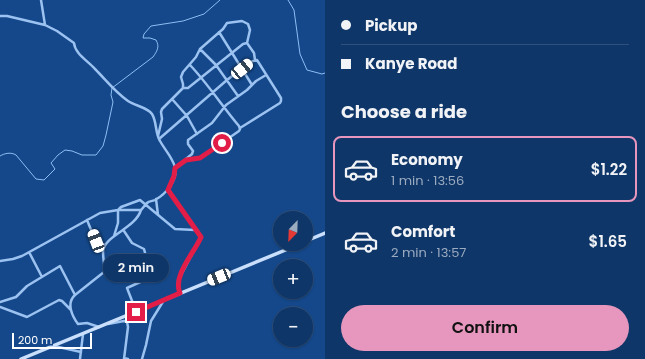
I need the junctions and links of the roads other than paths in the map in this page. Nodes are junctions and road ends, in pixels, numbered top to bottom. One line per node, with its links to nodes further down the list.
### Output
1 (41, 0): 3 (street)
2 (0, 16): 3 (street)
3 (45, 25): 22 (street)
4 (219, 32): 5 (street); 6 (street); 7 (street)
5 (247, 43): 7 (street); 8 (street)
6 (200, 49): 9 (street); 10 (street)
7 (232, 52): 10 (street); 11 (street)
8 (256, 60): 11 (street); 12 (street)
9 (190, 65): 13 (street); 16 (street)
10 (216, 65): 13 (street); 14 (street)
11 (242, 69): 14 (street); 15 (street)
12 (266, 75): 15 (street); 25 (street)
13 (201, 77): 16 (street); 17 (street)
14 (227, 80): 17 (street); 18 (street)
15 (252, 85): 18 (street)
16 (183, 88): 19 (street)
17 (214, 92): 20 (street); 21 (street)
18 (238, 96): 20 (street)
19 (172, 99): 21 (street); 23 (street)
20 (224, 108): 25 (street); 26 (street)
21 (187, 116): 26 (street); 27 (street)
22 (154, 119): 23 (street); 24 (street)
23 (160, 120): 24 (street); 27 (street)
24 (156, 124): 27 (street)
25 (240, 128): 28 (street)
26 (197, 134): 28 (street)
27 (158, 138): 29 (street)
28 (186, 160): 29 (street)
29 (175, 168): 30 (street)
30 (168, 190): 31 (street); 37 (street)
31 (156, 199): 32 (street); 35 (street)
32 (146, 204): 33 (street); 34 (street); 35 (street)
33 (118, 210): 34 (street); 36 (street); 40 (street)
34 (141, 210): 38 (street)
35 (158, 215): 37 (street)
36 (87, 220): 42 (street); 44 (street)
37 (195, 230): 47 (street)
38 (124, 231): 40 (street); 53 (street)
39 (325, 233): 41 (main road)
40 (114, 237): 42 (street)
41 (313, 239)
42 (105, 245): 48 (street)
43 (283, 251): 47 (main road)
44 (29, 252): 45 (street); 46 (street)
45 (0, 261)
46 (42, 277): 48 (street); 50 (street)
47 (180, 293): 49 (main road)
48 (75, 295): 52 (street)
49 (165, 299): 53 (main road); 63 (street)
50 (0, 302)
51 (0, 307): 52 (street)
52 (71, 310): 55 (street)
53 (136, 312): 54 (main road)
54 (106, 324): 55 (main road); 59 (street)
55 (99, 327): 56 (main road)
56 (83, 333): 57 (main road); 58 (street)
57 (54, 346): 58 (street); 60 (main road)
58 (81, 352): 61 (street)
59 (124, 358): 62 (street)
60 (21, 359)
61 (80, 359)
62 (128, 359)
63 (142, 359)

